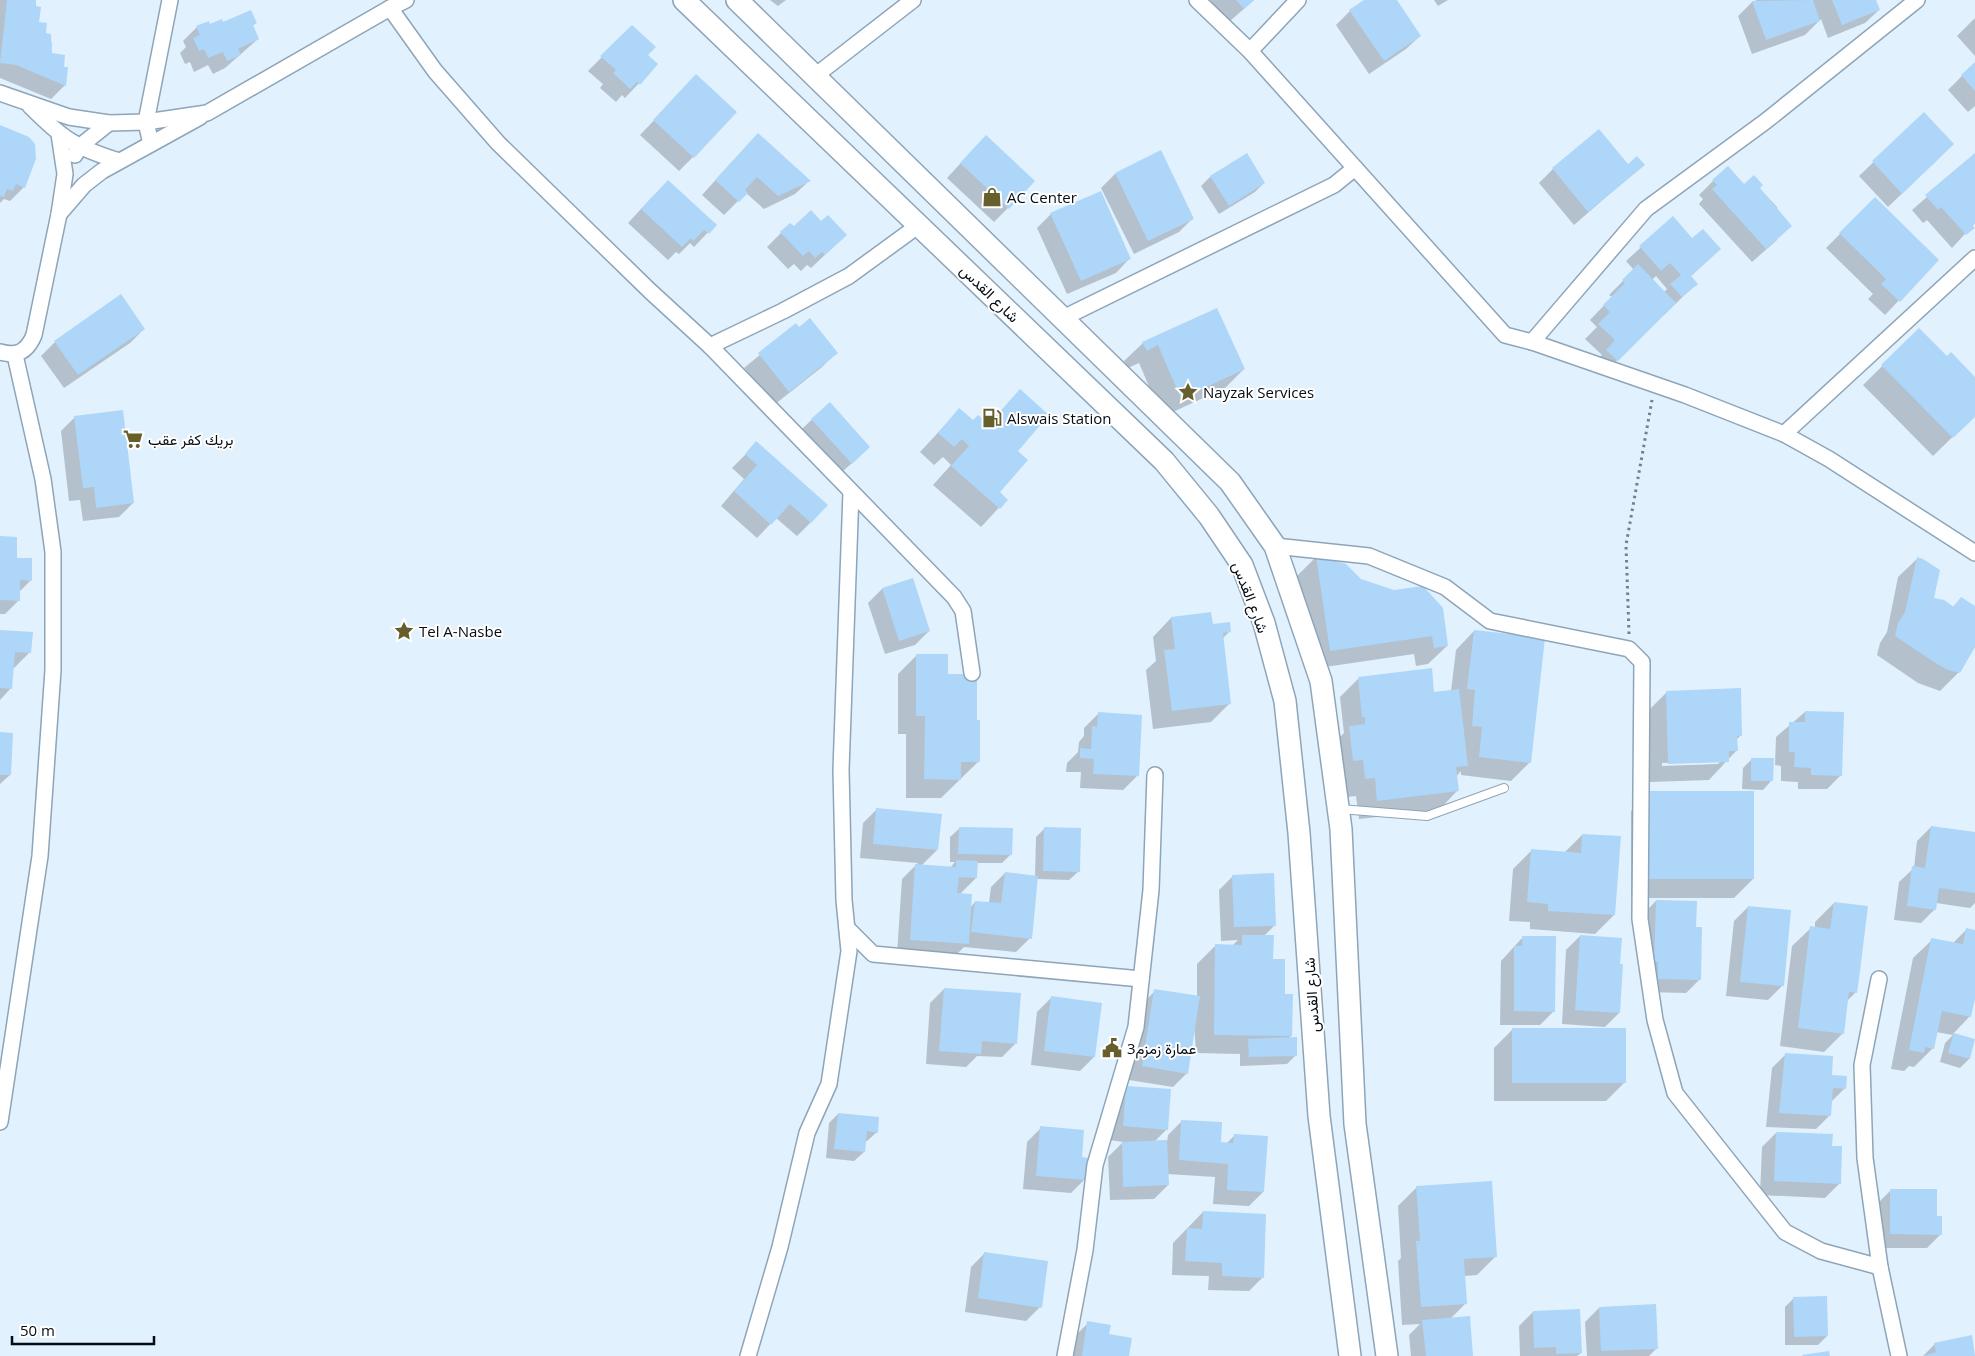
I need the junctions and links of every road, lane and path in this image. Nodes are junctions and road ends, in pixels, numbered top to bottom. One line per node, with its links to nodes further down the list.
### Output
1 (170, 0): 16 (street)
2 (406, 0): 9 (street)
3 (684, 0): 13 (main road, شارع القدس)
4 (737, 0): 11 (main road, شارع القدس)
5 (913, 0): 11 (street)
6 (1197, 0): 10 (street)
7 (1298, 0): 10 (street)
8 (1917, 0): 28 (street)
9 (390, 8): 15 (street); 29 (street)
10 (1250, 50): 22 (street)
11 (815, 76): 13 (main road); 27 (main road, شارع القدس)
12 (0, 93): 14 (street)
13 (787, 97): 25 (main road, شارع القدس)
14 (27, 104): 17 (street); 18 (street)
15 (207, 113): 16 (street); 19 (street)
16 (146, 122): 17 (street); 19 (street)
17 (108, 124): 20 (street)
18 (59, 134): 20 (street); 23 (street)
19 (151, 144): 21 (street)
20 (79, 148): 21 (street); 23 (street)
21 (119, 161): 24 (street)
22 (1355, 168): 27 (street); 28 (street)
23 (65, 171): 24 (street)
24 (59, 214): 30 (street)
25 (920, 225): 29 (street); 44 (main road, شارع القدس)
26 (1975, 258): 32 (street)
27 (1061, 319): 34 (main road, شارع القدس)
28 (1532, 342): 31 (street)
29 (710, 346): 33 (street)
30 (7, 354): 45 (street)
31 (1654, 385): 32 (street); 36 (path)
32 (1784, 434): 35 (street)
33 (851, 492): 37 (street); 41 (street)
34 (1275, 546): 36 (street); 40 (main road, شارع القدس)
35 (1975, 553)
36 (1629, 649): 47 (street)
37 (972, 673)
38 (1155, 775): 42 (street)
39 (1504, 788): 40 (lane)
40 (1338, 809): 46 (main road, شارع القدس)
41 (847, 928): 42 (street); 48 (street)
42 (1142, 979): 49 (street)
43 (1879, 979): 47 (street)
44 (1319, 1116): 46 (main road); 50 (main road, شارع القدس)
45 (0, 1122)
46 (1355, 1124): 51 (main road, شارع القدس)
47 (1880, 1267): 52 (street)
48 (748, 1356)
49 (1065, 1356)
50 (1350, 1356)
51 (1386, 1356)
52 (1899, 1356)

